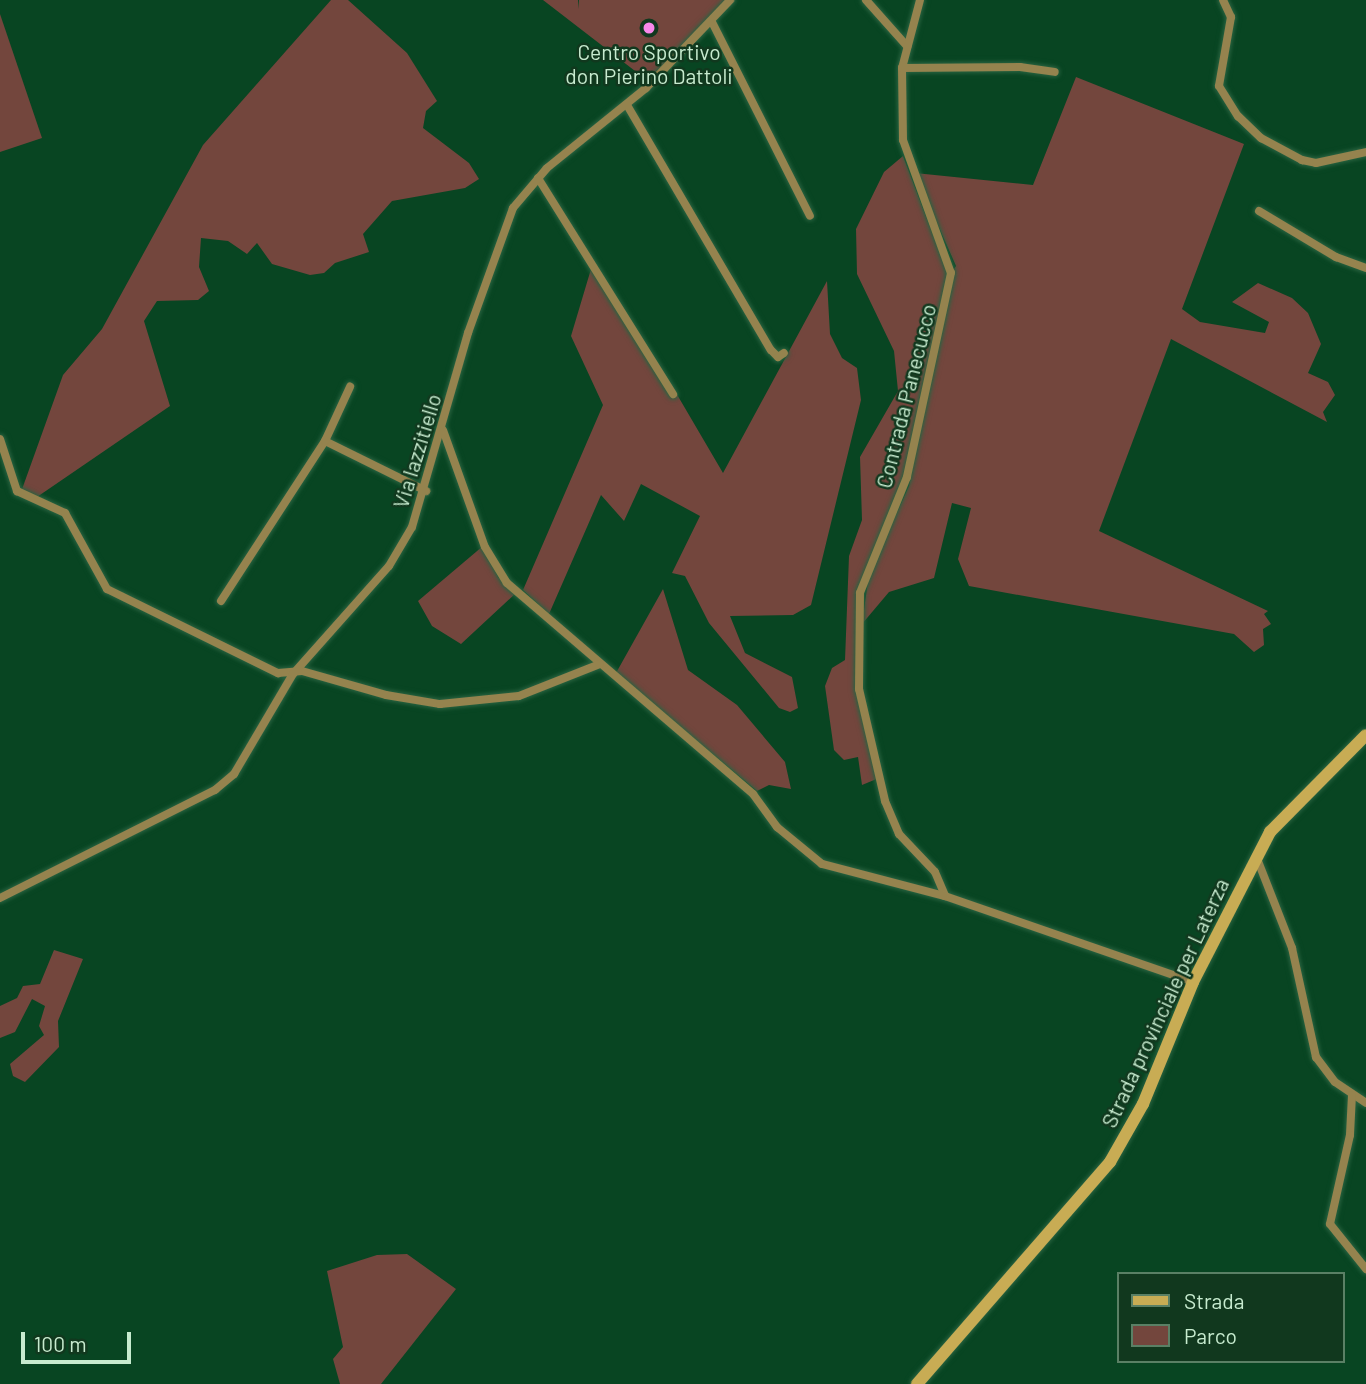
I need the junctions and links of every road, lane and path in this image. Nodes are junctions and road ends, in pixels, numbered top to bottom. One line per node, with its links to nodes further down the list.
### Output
1 (730, 0): 5 (street, Via Iazzitiello)
2 (866, 0): 6 (street)
3 (920, 0): 6 (street, Contrada Panecucco)
4 (1223, 0): 10 (street)
5 (712, 22): 9 (street, Via Iazzitiello); 13 (street)
6 (907, 46): 7 (street, Contrada Panecucco)
7 (902, 68): 8 (street); 27 (street, Contrada Panecucco)
8 (1055, 72)
9 (627, 105): 11 (street, Via Iazzitiello); 15 (street)
10 (1366, 152)
11 (538, 178): 17 (street); 18 (street, Via Iazzitiello)
12 (1259, 211): 14 (street)
13 (810, 216)
14 (1366, 268)
15 (785, 353)
16 (350, 387): 20 (street)
17 (673, 394)
18 (443, 430): 21 (street, Via Iazzitiello); 23 (street)
19 (0, 439): 24 (street)
20 (325, 440): 21 (street); 22 (street)
21 (426, 491): 24 (street, Via Iazzitiello)
22 (221, 601)
23 (600, 664): 24 (street); 27 (street)
24 (293, 674): 28 (street, Via Iazzitiello)
25 (1366, 735): 26 (main road, Strada provinciale per Laterza)
26 (1256, 856): 29 (main road, Strada provinciale per Laterza); 30 (street)
27 (945, 896): 29 (street)
28 (0, 898)
29 (1193, 982): 33 (main road, Strada provinciale per Laterza)
30 (1352, 1095): 31 (street); 32 (street)
31 (1366, 1103)
32 (1366, 1269)
33 (917, 1384)

